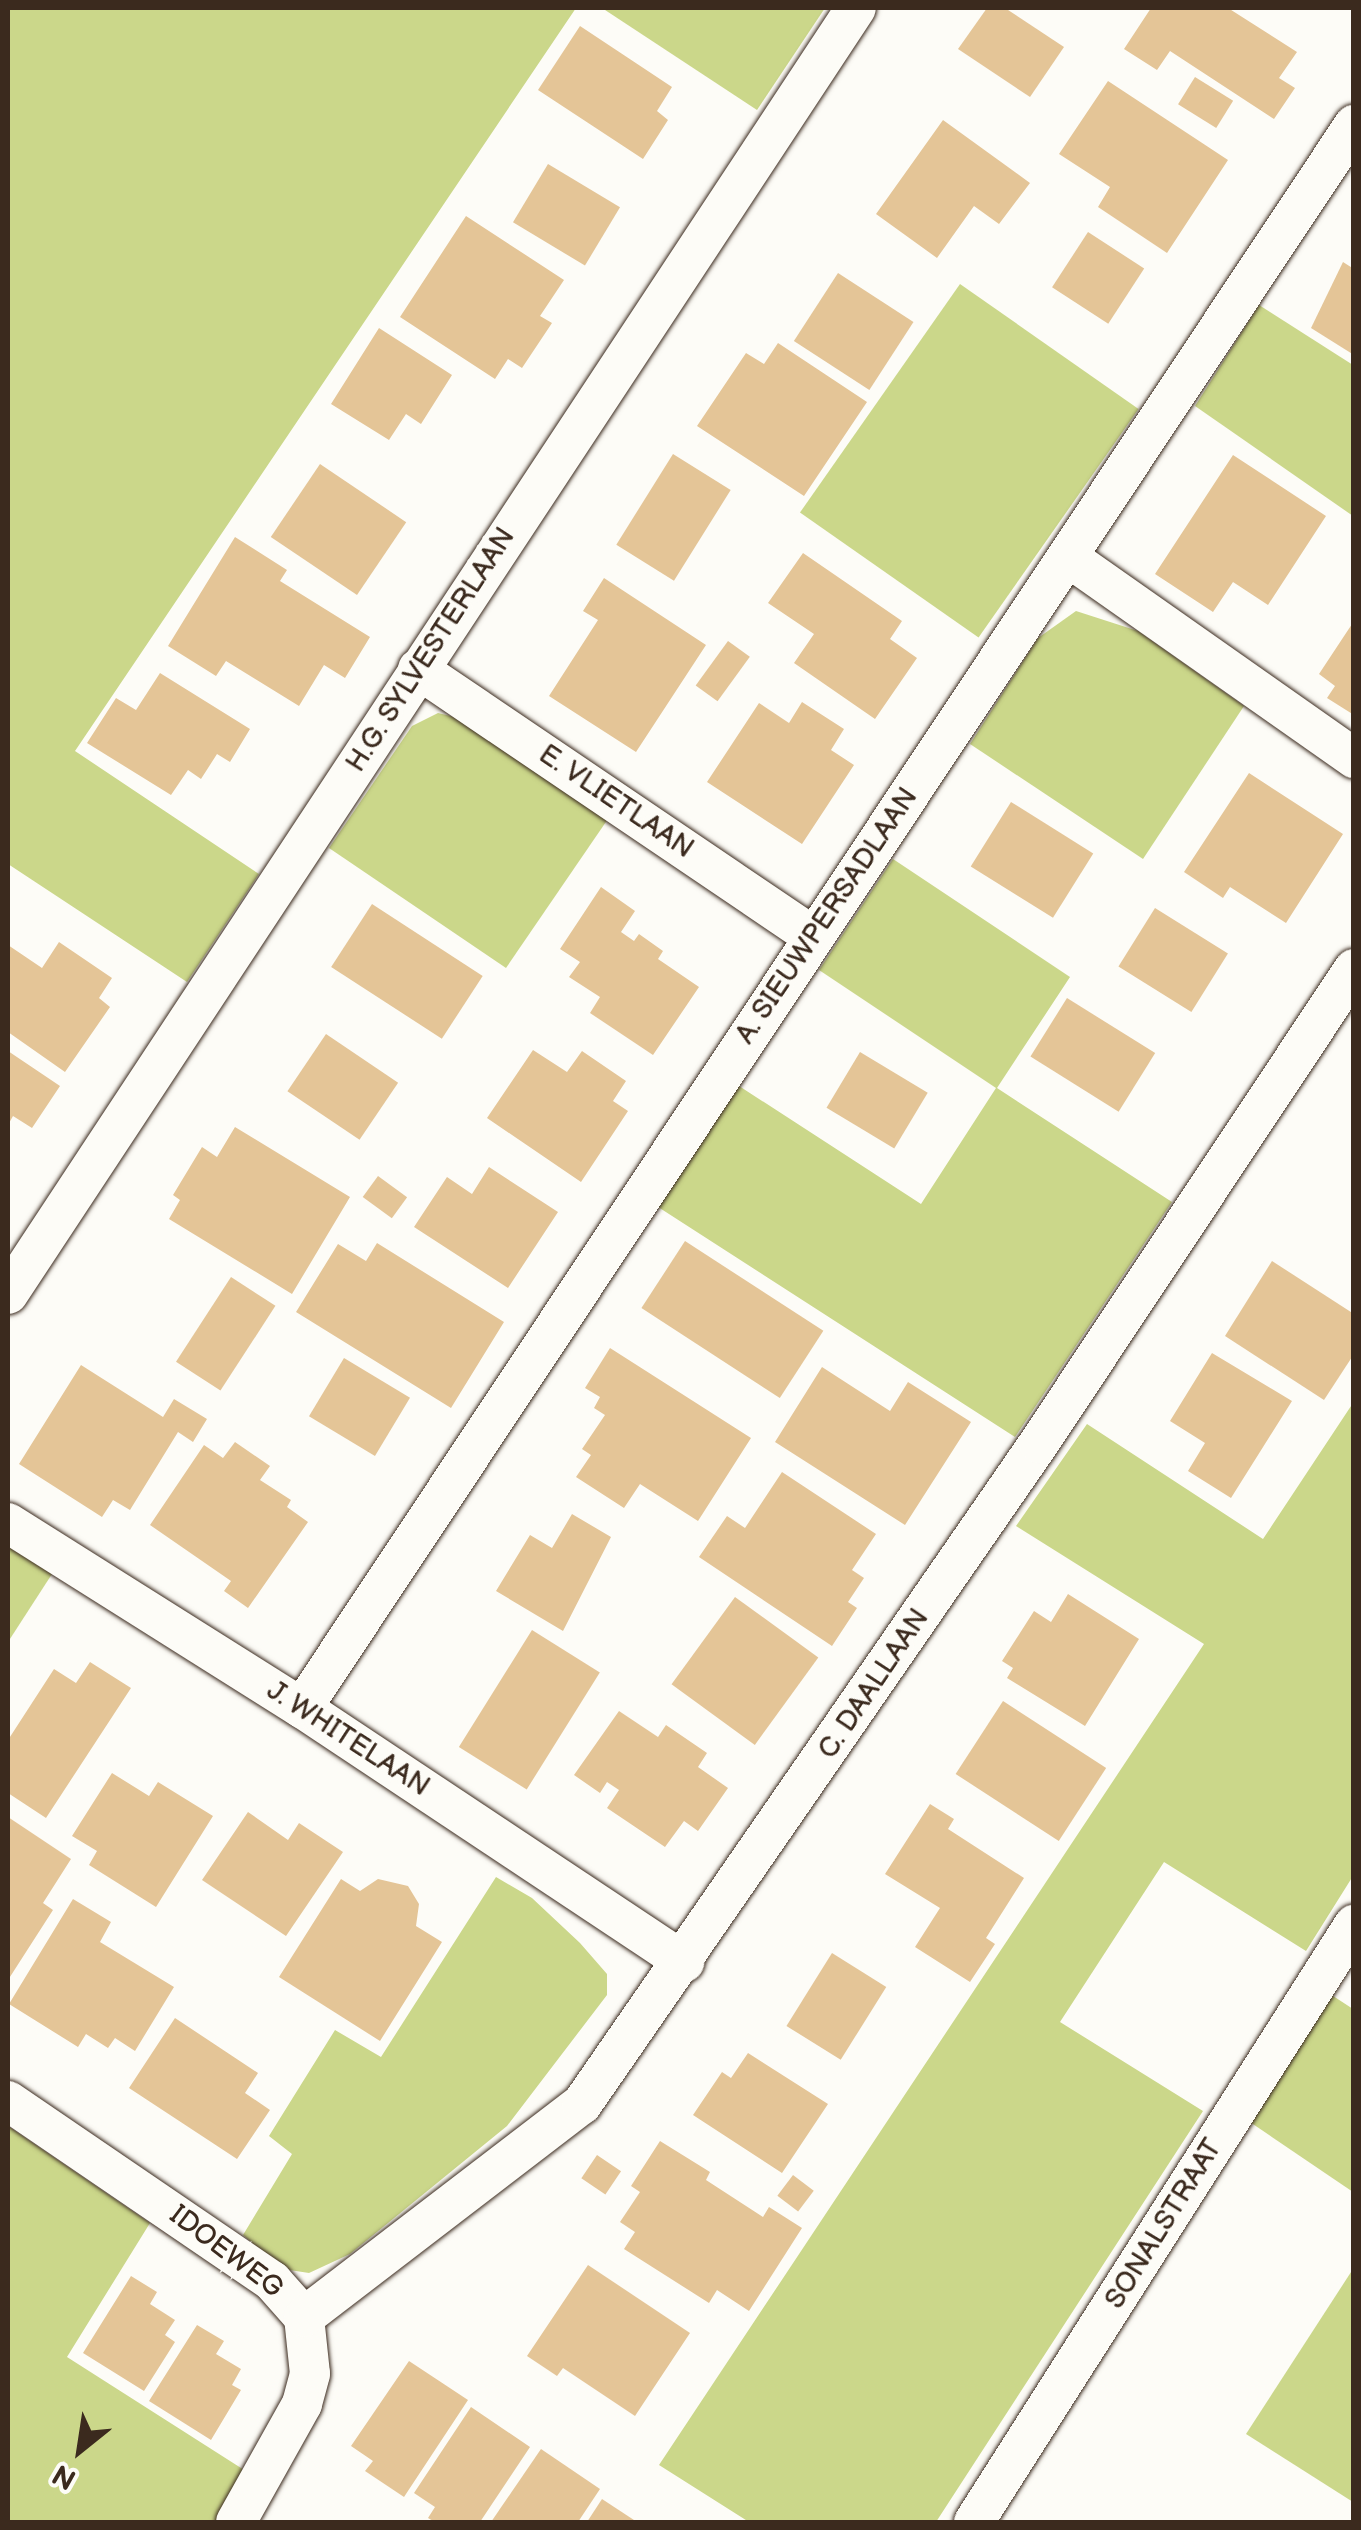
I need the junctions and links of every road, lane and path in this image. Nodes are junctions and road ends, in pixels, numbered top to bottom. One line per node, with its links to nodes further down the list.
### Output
1 (856, 8): 4 (street, H.G. SYLVESTERLAAN)
2 (1354, 125): 3 (street, A. SIEUWPERSADLAAN)
3 (1068, 558): 5 (street); 6 (street, A. SIEUWPERSADLAAN)
4 (418, 669): 6 (street, E. VLIETLAAN); 8 (street, H.G. SYLVESTERLAAN)
5 (1354, 758)
6 (814, 936): 10 (street, A. SIEUWPERSADLAAN)
7 (1354, 969): 12 (street, C. DAALLAAN)
8 (8, 1294)
9 (8, 1523): 10 (street, J. WHITELAAN)
10 (302, 1708): 12 (street, J. WHITELAAN)
11 (1354, 1925): 16 (street, SONALSTRAAT)
12 (684, 1962): 14 (street, C. DAALLAAN)
13 (8, 2101): 14 (street, IDOEWEG)
14 (304, 2317): 15 (street, IDOEWEG)
15 (236, 2522)
16 (974, 2522)

